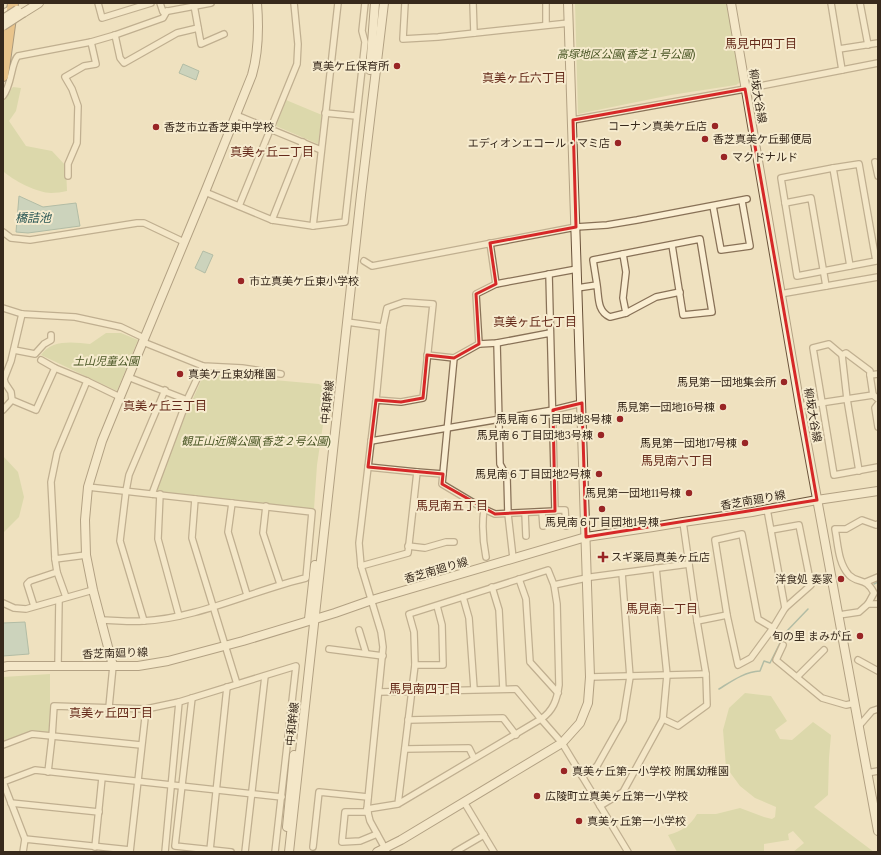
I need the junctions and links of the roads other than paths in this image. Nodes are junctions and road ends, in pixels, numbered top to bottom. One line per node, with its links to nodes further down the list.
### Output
1 (28, 3): 21 (street)
2 (39, 3): 21 (street)
3 (98, 3): 4 (street)
4 (151, 3)
5 (160, 3): 22 (street)
6 (211, 3): 20 (street)
7 (257, 3): 41 (street)
8 (294, 3): 44 (street)
9 (338, 3): 40 (street)
10 (365, 3): 42 (street)
11 (375, 3): 178 (street, 中和幹線)
12 (384, 3): 79 (street, 中和幹線)
13 (405, 3): 28 (street)
14 (473, 3): 28 (street)
15 (546, 3): 25 (street)
16 (568, 3): 24 (street)
17 (731, 3): 38 (street, 柳坂大谷線)
18 (831, 3): 34 (street)
19 (860, 3): 33 (street)
20 (194, 5): 22 (street); 26 (street)
21 (14, 9): 23 (street, bridge); 27 (highway)
22 (167, 11): 30 (street)
23 (3, 19)
24 (569, 23): 25 (street); 43 (street)
25 (546, 25): 28 (street)
26 (198, 28): 29 (street); 30 (street)
27 (5, 29): 37 (highway)
28 (474, 33)
29 (224, 34)
30 (115, 35): 31 (street)
31 (91, 42): 39 (street); 49 (street)
32 (878, 43): 33 (street)
33 (868, 45): 34 (street)
34 (839, 49): 36 (street)
35 (878, 63): 36 (street)
36 (842, 70): 38 (street)
37 (3, 76)
38 (745, 89): 43 (street); 75 (street, 柳坂大谷線)
39 (3, 96)
40 (325, 113): 42 (street); 46 (street)
41 (236, 115): 44 (street); 51 (street)
42 (356, 116): 56 (street)
43 (573, 120): 57 (street)
44 (271, 129): 45 (street); 53 (street)
45 (303, 142): 46 (street); 55 (street)
46 (321, 150): 56 (street)
47 (875, 162): 50 (street)
48 (833, 168): 52 (street); 61 (street); 65 (street)
49 (68, 176)
50 (878, 176)
51 (205, 192): 53 (street); 59 (street)
52 (785, 203): 67 (street); 67 (street)
53 (239, 206): 55 (street)
54 (713, 206): 54 (street); 57 (street)
55 (272, 220): 56 (street)
56 (313, 226)
57 (576, 227): 60 (street); 66 (street)
58 (3, 232): 59 (street)
59 (184, 242): 83 (street)
60 (490, 244): 64 (street); 70 (street)
61 (875, 244): 65 (street)
62 (672, 245): 63 (street); 74 (street); 74 (street)
63 (623, 254): 71 (street); 77 (street)
64 (364, 261)
65 (850, 266): 67 (street)
66 (577, 269): 68 (street); 73 (street)
67 (824, 271): 72 (street)
68 (548, 274): 70 (street); 81 (street)
69 (878, 277): 72 (street)
70 (496, 284): 85 (street)
71 (597, 285): 73 (street); 77 (street)
72 (826, 286): 75 (street)
73 (578, 288): 106 (street)
74 (680, 292): 77 (street)
75 (780, 294): 109 (street, 柳坂大谷線)
76 (3, 308): 78 (street)
77 (626, 313)
78 (22, 314): 83 (street); 86 (street)
79 (347, 322): 80 (street); 178 (street, 中和幹線)
80 (383, 327): 87 (street); 105 (street)
81 (550, 334): 84 (street); 111 (street)
82 (51, 335): 86 (street)
83 (144, 340): 91 (street); 96 (street)
84 (497, 343): 85 (street); 112 (street)
85 (479, 344): 89 (street)
86 (14, 350): 103 (street)
87 (427, 355): 89 (street); 105 (street)
88 (842, 355): 95 (street); 101 (street); 107 (street)
89 (454, 358): 113 (street)
90 (41, 360): 92 (street)
91 (203, 366): 93 (street); 104 (street)
92 (55, 368): 97 (street); 103 (street)
93 (281, 374)
94 (878, 374): 95 (street)
95 (870, 375): 99 (street)
96 (128, 376): 98 (street); 100 (street)
97 (87, 381): 100 (street); 148 (street)
98 (165, 390): 104 (street); 122 (street)
99 (873, 395): 101 (street); 102 (street)
100 (120, 397): 121 (street)
101 (847, 399): 107 (street); 118 (street)
102 (878, 399)
103 (12, 400): 110 (street)
104 (187, 400): 124 (street)
105 (376, 400): 115 (street)
106 (582, 403): 111 (street); 142 (street)
107 (822, 403): 109 (street); 118 (street)
108 (878, 404): 114 (street)
109 (800, 406): 127 (street, 柳坂大谷線)
110 (3, 410)
111 (553, 410): 112 (street); 132 (street)
112 (499, 418): 113 (street); 135 (street)
113 (447, 427): 115 (street); 120 (street)
114 (878, 427)
115 (371, 441): 116 (street)
116 (368, 467): 119 (street); 150 (street)
117 (878, 467): 118 (street)
118 (859, 471)
119 (417, 472): 120 (street); 144 (street)
120 (443, 474): 130 (street)
121 (88, 487): 122 (street); 145 (street)
122 (126, 491): 124 (street); 180 (street)
123 (878, 491): 127 (street, 香芝南廻り線)
124 (152, 494): 125 (street)
125 (160, 494): 126 (street); 176 (street)
126 (195, 499): 128 (street); 171 (street)
127 (817, 500): 131 (street, 香芝南廻り線); 175 (street, 柳坂大谷線)
128 (232, 503): 129 (street); 162 (street)
129 (266, 506): 158 (street); 158 (street)
130 (484, 509): 135 (street); 146 (street)
131 (767, 509): 136 (street, 香芝南廻り線); 140 (street)
132 (555, 510): 133 (street); 139 (street)
133 (542, 512): 134 (street); 138 (street)
134 (526, 513): 135 (street); 141 (street)
135 (508, 514): 147 (street)
136 (683, 522): 142 (street, 香芝南廻り線); 149 (street)
137 (878, 524): 157 (street)
138 (542, 526)
139 (566, 526)
140 (771, 530): 173 (street); 173 (street)
141 (526, 536)
142 (586, 537): 147 (street, 香芝南廻り線); 156 (street)
143 (454, 542): 144 (street)
144 (408, 546): 150 (street)
145 (86, 555): 148 (street); 161 (street)
146 (486, 557)
147 (513, 558): 166 (street, 香芝南廻り線)
148 (55, 559): 152 (street)
149 (689, 564): 151 (street); 179 (street)
150 (361, 566): 166 (street)
151 (656, 568): 153 (street); 196 (street)
152 (57, 572): 163 (street); 170 (street)
153 (622, 573): 156 (street); 199 (street)
154 (878, 577): 157 (street)
155 (519, 579): 159 (street); 160 (street); 207 (street)
156 (587, 579): 159 (street); 198 (street)
157 (866, 582): 168 (street)
158 (280, 584): 162 (street)
159 (554, 585): 207 (street)
160 (492, 587): 164 (street); 203 (street)
161 (93, 590): 163 (street); 177 (street)
162 (246, 595): 171 (street)
163 (66, 597): 165 (street)
164 (463, 597): 172 (street); 204 (street)
165 (59, 600): 170 (street); 190 (street)
166 (372, 600): 178 (street, 香芝南廻り線); 188 (street)
167 (3, 603): 170 (street)
168 (868, 604): 169 (street); 175 (street)
169 (878, 604)
170 (34, 606)
171 (214, 606): 176 (street); 184 (street)
172 (437, 606): 191 (street); 191 (street)
173 (785, 608): 181 (street)
174 (727, 615): 179 (street); 181 (street); 181 (street)
175 (839, 615): 210 (street, 柳坂大谷線)
176 (179, 616): 180 (street)
177 (100, 620): 180 (street); 192 (street)
178 (312, 620): 184 (street, 香芝南廻り線); 260 (street, 中和幹線); 261 (street, 中和幹線)
179 (697, 620): 195 (street)
180 (144, 621)
181 (773, 628)
182 (359, 630): 187 (street)
183 (783, 645): 200 (street)
184 (226, 646): 192 (street, 香芝南廻り線); 201 (street)
185 (329, 649): 187 (street)
186 (824, 650): 200 (street)
187 (366, 653): 188 (street)
188 (383, 656): 206 (street)
189 (858, 660): 194 (street)
190 (58, 665): 192 (street, 香芝南廻り線); 193 (street, 香芝南廻り線)
191 (415, 665): 205 (street)
192 (113, 666): 211 (street)
193 (3, 667)
194 (878, 671)
195 (706, 674): 196 (street); 215 (street)
196 (668, 675): 199 (street); 215 (street)
197 (265, 676): 201 (street); 235 (street); 237 (street)
198 (590, 677): 199 (street); 220 (street)
199 (630, 677): 228 (street)
200 (797, 677): 210 (street)
201 (237, 684): 202 (street)
202 (227, 687): 208 (street); 234 (street)
203 (503, 689): 204 (street); 214 (street)
204 (474, 690): 205 (street)
205 (412, 691): 206 (street); 216 (street)
206 (379, 692): 238 (street)
207 (558, 693): 214 (street)
208 (192, 698): 209 (street); 233 (street)
209 (179, 702): 212 (street); 232 (street)
210 (855, 703): 217 (street, 柳坂大谷線)
211 (109, 707): 212 (street); 219 (street)
212 (146, 709): 222 (street)
213 (878, 710): 217 (street)
214 (541, 719): 218 (street); 220 (street)
215 (663, 719): 242 (street)
216 (408, 720): 218 (street); 223 (street)
217 (859, 726): 227 (street, 柳坂大谷線)
218 (516, 734): 224 (street)
219 (52, 737): 221 (street); 222 (street); 226 (street)
220 (562, 743): 228 (street); 239 (street)
221 (3, 745)
222 (141, 746): 230 (street)
223 (405, 749): 224 (street); 241 (street)
224 (474, 758): 241 (street)
225 (878, 771): 227 (street)
226 (48, 772): 229 (street); 231 (street)
227 (867, 773): 236 (street, 柳坂大谷線)
228 (582, 776): 242 (street)
229 (102, 778): 230 (street); 244 (street)
230 (138, 781): 232 (street); 254 (street)
231 (3, 782): 240 (street)
232 (172, 786): 233 (street); 256 (street)
233 (182, 786): 234 (street); 251 (street)
234 (216, 790): 235 (street); 252 (street)
235 (252, 794): 237 (street); 258 (street)
236 (875, 796): 245 (street, 柳坂大谷線)
237 (282, 797): 259 (street)
238 (368, 797): 243 (street); 250 (street)
239 (464, 802): 247 (street); 253 (street)
240 (11, 803): 244 (street); 248 (street)
241 (398, 804): 243 (street)
242 (600, 806): 265 (street)
243 (368, 811): 246 (street); 246 (street)
244 (99, 812): 249 (street)
245 (878, 831)
246 (378, 834): 253 (street)
247 (484, 836): 263 (street); 264 (street)
248 (25, 839): 249 (street); 255 (street)
249 (95, 847): 254 (street)
250 (313, 847)
251 (175, 849): 252 (street)
252 (210, 850): 257 (street)
253 (386, 850): 262 (street)
254 (130, 851)
255 (23, 852)
256 (165, 852)
257 (231, 852)
258 (245, 852)
259 (276, 852)
260 (284, 852)
261 (289, 852)
262 (377, 852)
263 (455, 852)
264 (494, 852)
265 (628, 852)

